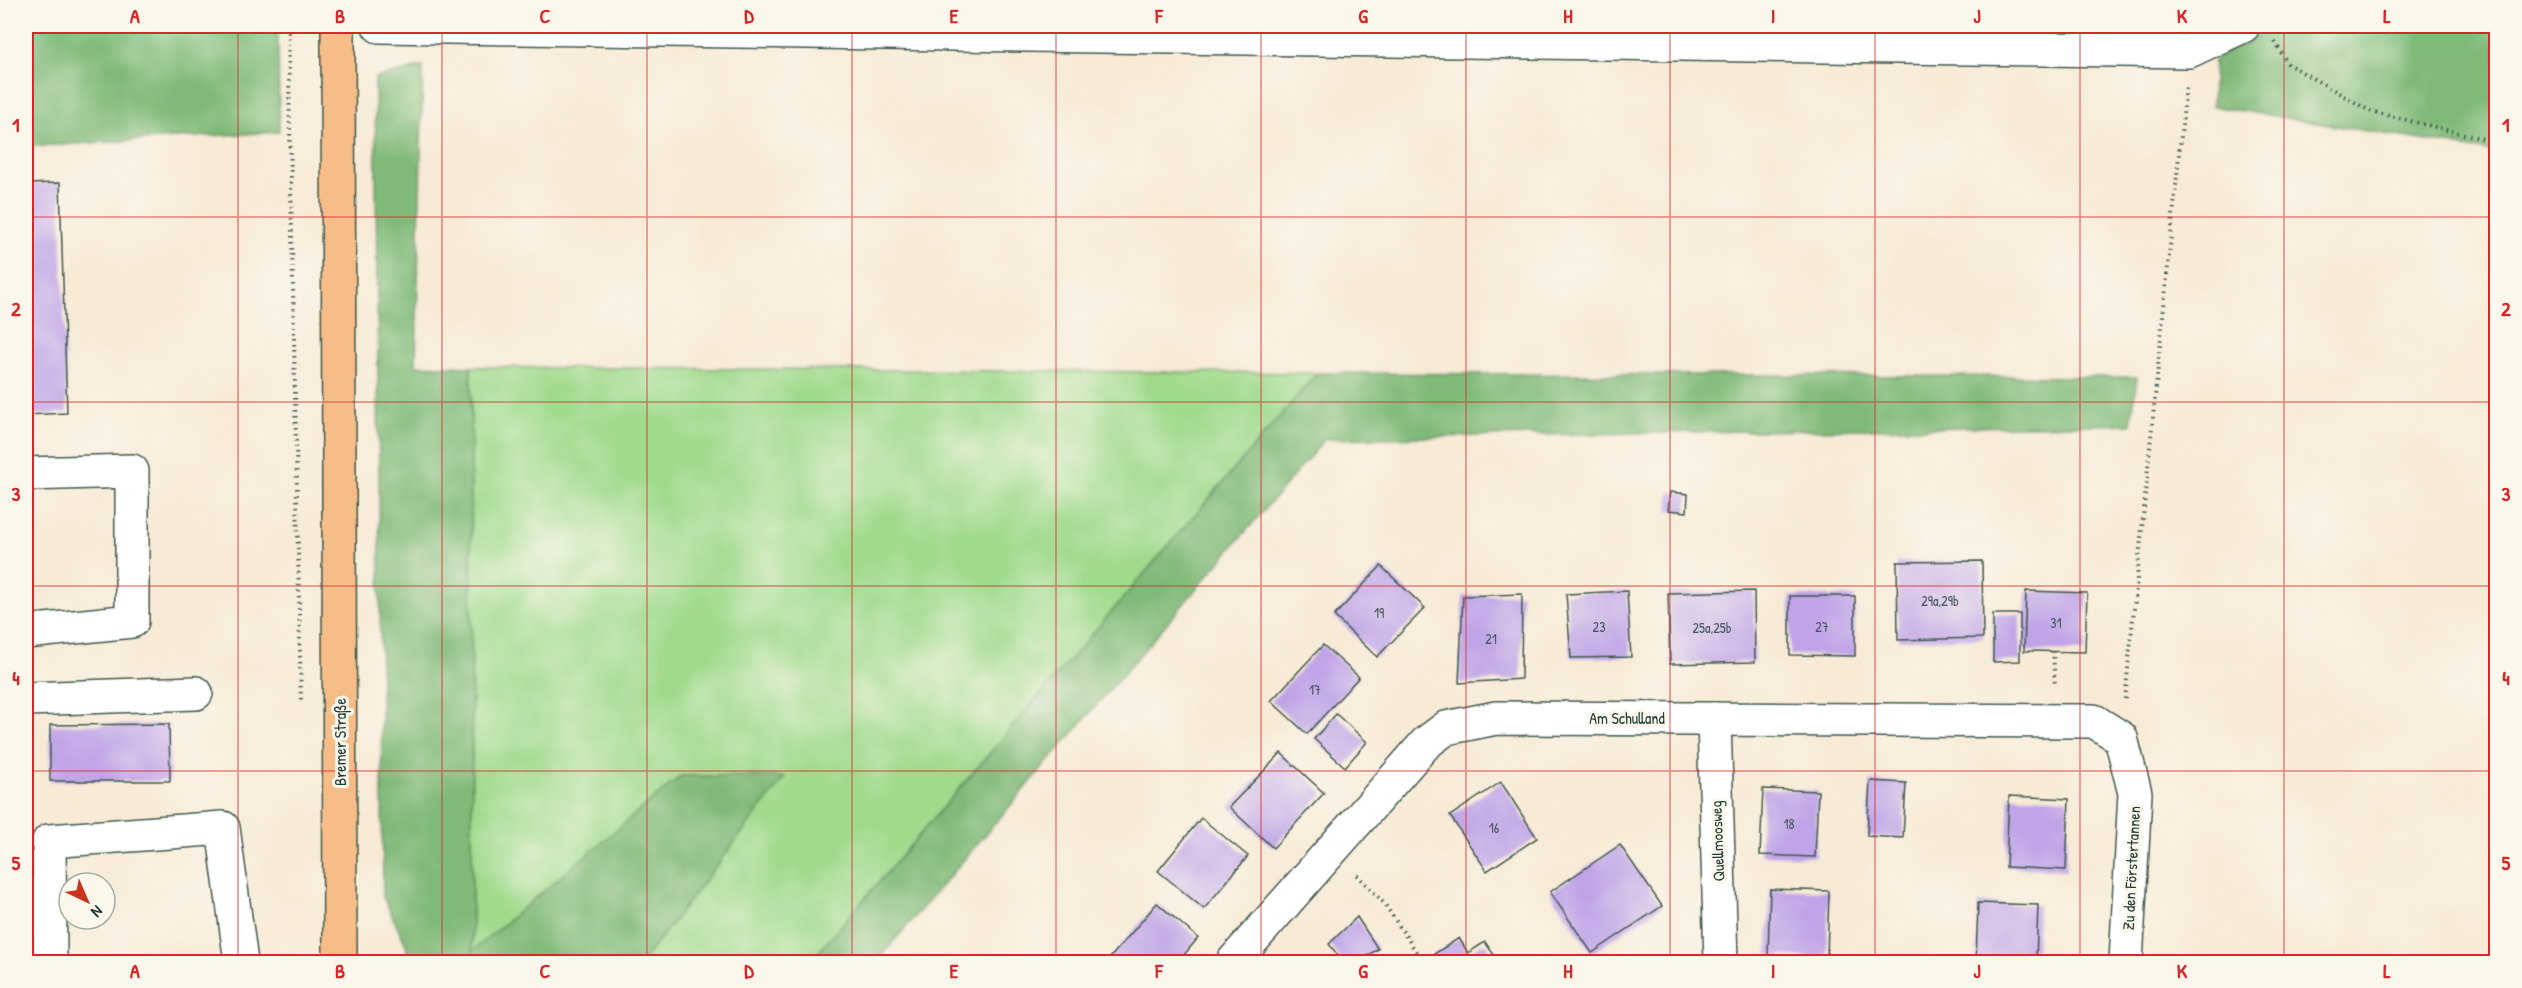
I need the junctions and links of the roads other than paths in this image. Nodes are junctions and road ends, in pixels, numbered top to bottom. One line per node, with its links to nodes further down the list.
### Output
1 (338, 26): 12 (main road, Bremer Straße)
2 (379, 26): 3 (street)
3 (2257, 30)
4 (26, 474): 5 (street)
5 (26, 632)
6 (196, 693): 7 (street)
7 (26, 699)
8 (1714, 719): 9 (street, Am Schulland); 13 (street, Am Schulland); 14 (street, Quellmoosweg)
9 (2121, 738): 15 (street, Zu den Förstertannen)
10 (50, 963): 11 (street)
11 (241, 963)
12 (340, 963)
13 (1233, 963)
14 (1721, 963)
15 (2126, 963)

